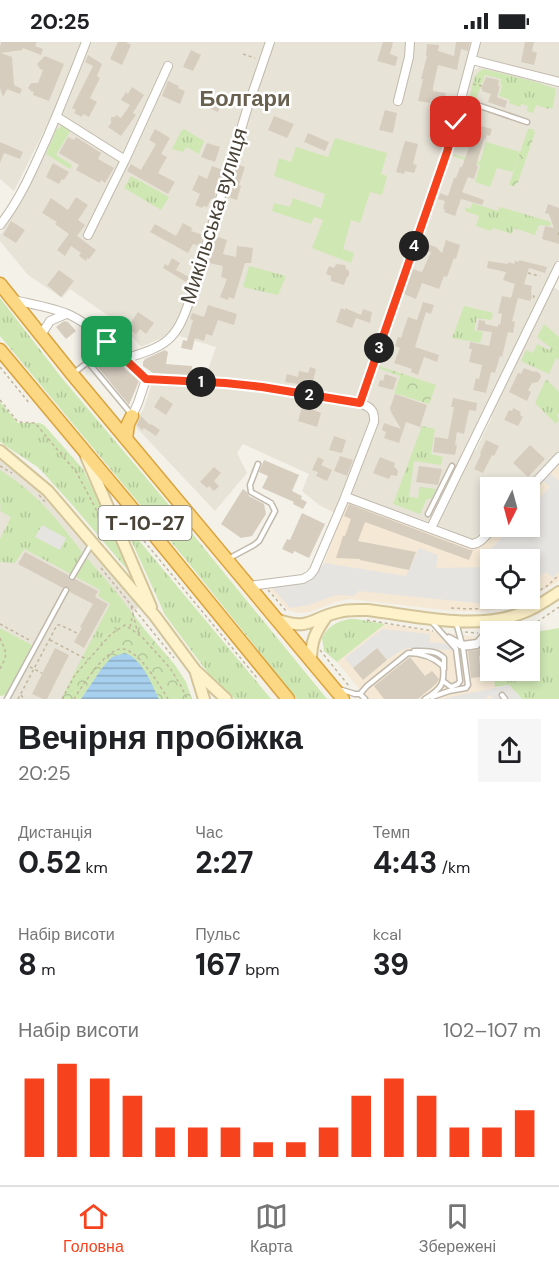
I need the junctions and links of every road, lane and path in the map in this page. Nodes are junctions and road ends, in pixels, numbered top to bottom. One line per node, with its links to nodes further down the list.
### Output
1 (86, 42): 14 (street)
2 (270, 42): 31 (street, Микільська вулиця)
3 (410, 42): 12 (street)
4 (477, 42): 7 (street)
5 (243, 54): 6 (path)
6 (255, 58)
7 (472, 60): 9 (street); 10 (street)
8 (168, 66): 16 (street)
9 (466, 82): 11 (path); 13 (street)
10 (559, 82)
11 (482, 86)
12 (398, 101)
13 (460, 107): 15 (lane); 36 (street)
14 (57, 117): 16 (street); 17 (street)
15 (527, 122)
16 (125, 160): 18 (street)
17 (0, 225)
18 (88, 235)
19 (559, 266): 22 (street)
20 (528, 273): 21 (path)
21 (540, 276)
22 (552, 281): 24 (street); 48 (street)
23 (0, 284): 26 (highway, Т-10-27)
24 (559, 287)
25 (532, 296): 27 (path)
26 (12, 300): 28 (street); 29 (highway, Т-10-27)
27 (533, 300)
28 (68, 314): 29 (street); 31 (street)
29 (41, 335): 33 (highway, Т-10-27)
30 (0, 350): 40 (highway, Т-10-27)
31 (124, 359): 34 (street)
32 (0, 367): 37 (path)
33 (72, 374): 38 (lane); 39 (highway, Т-10-27)
34 (146, 379): 36 (street); 38 (street)
35 (0, 400): 54 (path)
36 (360, 403): 50 (street)
37 (30, 404)
38 (132, 416): 39 (highway)
39 (126, 439): 58 (highway, Т-10-27)
40 (82, 448): 72 (main road); 113 (highway, Т-10-27)
41 (0, 451): 57 (main road)
42 (559, 457): 47 (street)
43 (258, 464): 58 (lane)
44 (0, 466): 46 (path)
45 (452, 466): 48 (lane)
46 (18, 477)
47 (540, 477)
48 (450, 479): 53 (lane); 55 (street)
49 (34, 490): 51 (path)
50 (345, 497): 55 (street); 62 (street)
51 (48, 505)
52 (121, 513): 101 (path)
53 (428, 514)
54 (104, 520)
55 (431, 528): 56 (street)
56 (483, 537)
57 (92, 543): 61 (lane); 72 (main road)
58 (227, 560): 62 (highway, Т-10-27)
59 (102, 569): 92 (path)
60 (559, 574): 65 (path)
61 (72, 578)
62 (249, 586): 73 (highway, Т-10-27)
63 (265, 587): 73 (path)
64 (66, 590): 89 (lane)
65 (540, 590)
66 (559, 592): 77 (main road)
67 (130, 605): 71 (path)
68 (559, 607): 78 (path)
69 (451, 608): 70 (path)
70 (480, 609)
71 (133, 614): 81 (path); 85 (path)
72 (155, 616): 98 (main road)
73 (283, 616): 74 (main road); 94 (highway, Т-10-27)
74 (327, 616): 75 (main road); 94 (main road)
75 (429, 618): 80 (main road); 82 (lane)
76 (366, 620): 82 (path)
77 (496, 620): 80 (main road)
78 (538, 621)
79 (0, 624): 89 (path)
80 (457, 626): 83 (path); 90 (lane)
81 (130, 629): 85 (path); 93 (path)
82 (442, 632): 90 (lane); 100 (lane)
83 (480, 633)
84 (79, 634): 87 (path)
85 (142, 637): 110 (path)
86 (0, 638): 96 (path)
87 (50, 639): 93 (path); 97 (path)
88 (480, 643): 90 (lane)
89 (37, 644): 95 (lane)
90 (463, 646): 115 (lane)
91 (319, 648): 103 (path)
92 (176, 659)
93 (89, 660): 107 (path)
94 (312, 661): 103 (highway, Т-10-27)
95 (25, 665): 97 (path); 104 (lane)
96 (0, 669)
97 (34, 669): 99 (path); 102 (path)
98 (195, 670): 111 (main road); 112 (main road)
99 (42, 673)
100 (443, 681): 103 (lane); 115 (lane)
101 (262, 683)
102 (21, 694): 105 (path); 106 (path)
103 (353, 696): 114 (lane)
104 (7, 699)
105 (18, 699)
106 (24, 699)
107 (62, 699)
108 (74, 699): 109 (path)
109 (168, 699)
110 (187, 699)
111 (204, 699)
112 (226, 699)
113 (288, 699)
114 (365, 699)
115 (426, 699)

